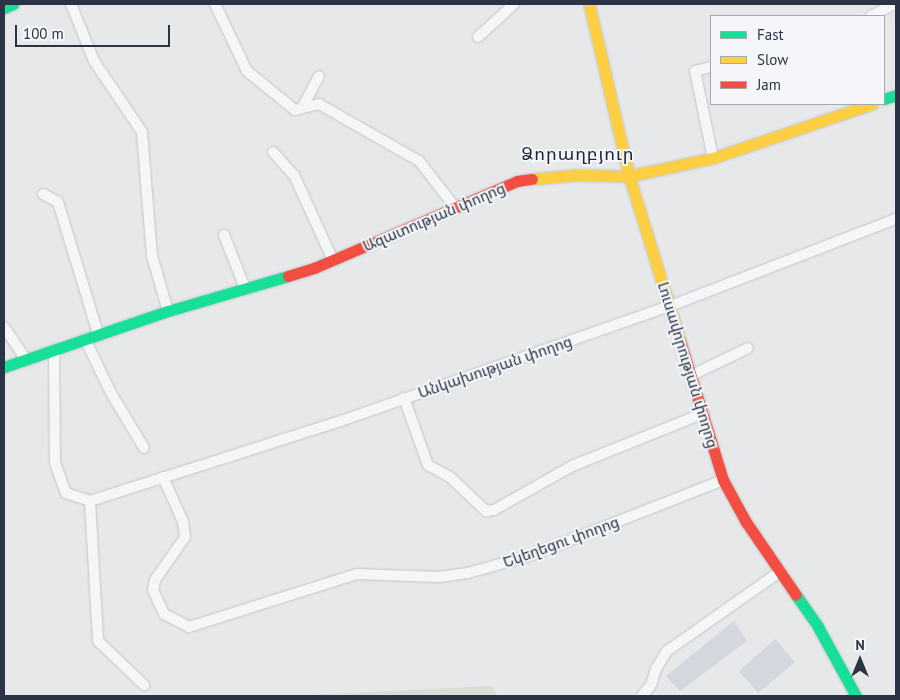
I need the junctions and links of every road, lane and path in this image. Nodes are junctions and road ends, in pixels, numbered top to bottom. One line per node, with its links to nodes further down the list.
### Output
1 (13, 4): 7 (street)
2 (71, 4): 24 (street)
3 (215, 4): 13 (street)
4 (514, 4): 9 (street)
5 (895, 4): 8 (street)
6 (587, 5): 16 (street, Լուսավորության փողոց)
7 (4, 8)
8 (873, 15)
9 (478, 37)
10 (710, 67): 15 (street)
11 (320, 76): 13 (street)
12 (869, 105): 15 (street, Ազատության փողոց)
13 (302, 108): 18 (street)
14 (273, 152): 21 (street)
15 (713, 158): 16 (street, Ազատության փողոց)
16 (629, 176): 18 (street, Ազատության փողոց); 23 (street, Լուսավորության փողոց)
17 (43, 194): 26 (street)
18 (455, 207): 21 (street, Ազատության փողոց)
19 (896, 219): 23 (street, Անկախության փողոց)
20 (224, 235): 22 (street)
21 (333, 260): 22 (street, Ազատության փողոց)
22 (245, 288): 24 (street, Ազատության փողոց)
23 (670, 306): 32 (street, Լուսավորության փողոց); 33 (street, Անկախության փողոց)
24 (168, 311): 26 (street, Ազատության փողոց)
25 (4, 327): 30 (street)
26 (98, 334): 27 (street, Ազատության փողոց)
27 (85, 339): 29 (street, Ազատության փողոց); 35 (street)
28 (748, 348): 32 (street)
29 (54, 350): 30 (street, Ազատության փողոց); 38 (street)
30 (26, 360): 31 (street, Ազատության փողոց)
31 (4, 367)
32 (692, 375): 34 (street, Լուսավորության փողոց)
33 (404, 398): 34 (street); 36 (street, Անկախության փողոց)
34 (704, 413): 37 (street, Լուսավորության փողոց)
35 (144, 448)
36 (163, 477): 37 (street, Եկեղեցու փողոց); 38 (street, Անկախության փողոց)
37 (723, 480): 39 (street, Լուսավորության փողոց)
38 (90, 501): 40 (street)
39 (781, 571): 41 (street); 42 (street, Լուսավորության փողոց)
40 (144, 685)
41 (642, 696)
42 (856, 696)

